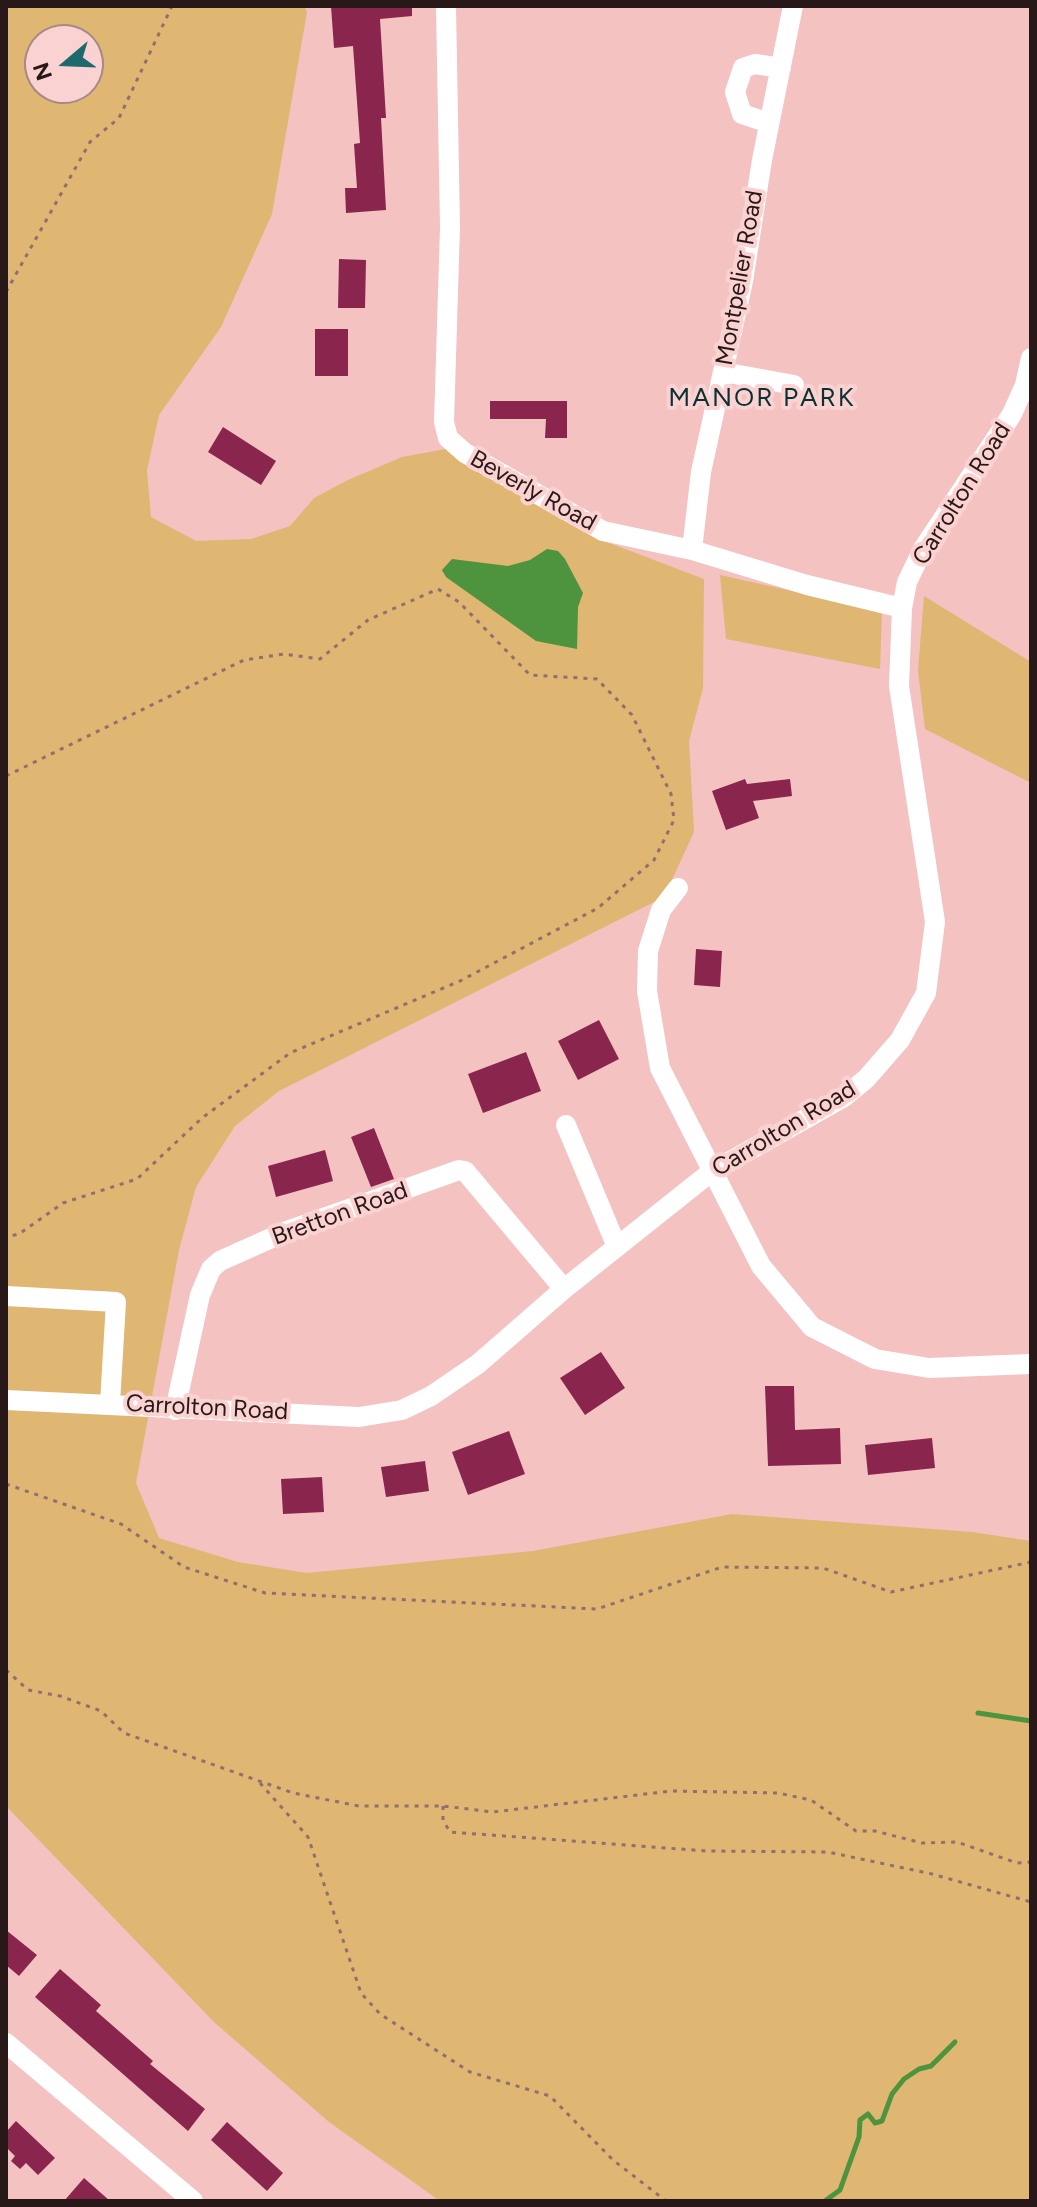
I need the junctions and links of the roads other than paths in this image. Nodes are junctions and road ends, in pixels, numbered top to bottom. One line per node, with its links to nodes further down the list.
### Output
1 (446, 6): 8 (street, Beverly Road)
2 (793, 6): 3 (street, Montpelier Road)
3 (781, 68): 4 (street, Montpelier Road); 4 (street)
4 (769, 123): 6 (street, Montpelier Road)
5 (1031, 358): 9 (street, Carrolton Road)
6 (723, 372): 7 (street); 8 (street, Montpelier Road)
7 (794, 385)
8 (692, 550): 9 (street, Beverly Road)
9 (902, 608): 12 (street, Carrolton Road)
10 (678, 888): 12 (street)
11 (566, 1125): 13 (street)
12 (711, 1172): 13 (street, Carrolton Road); 16 (street)
13 (617, 1247): 14 (street, Carrolton Road)
14 (564, 1289): 19 (street, Carrolton Road); 19 (street, Bretton Road)
15 (6, 1296): 18 (street)
16 (1031, 1364)
17 (6, 1400): 18 (street, Carrolton Road)
18 (110, 1403): 19 (street, Carrolton Road)
19 (175, 1410)
20 (6, 2043): 21 (street)
21 (193, 2201)

